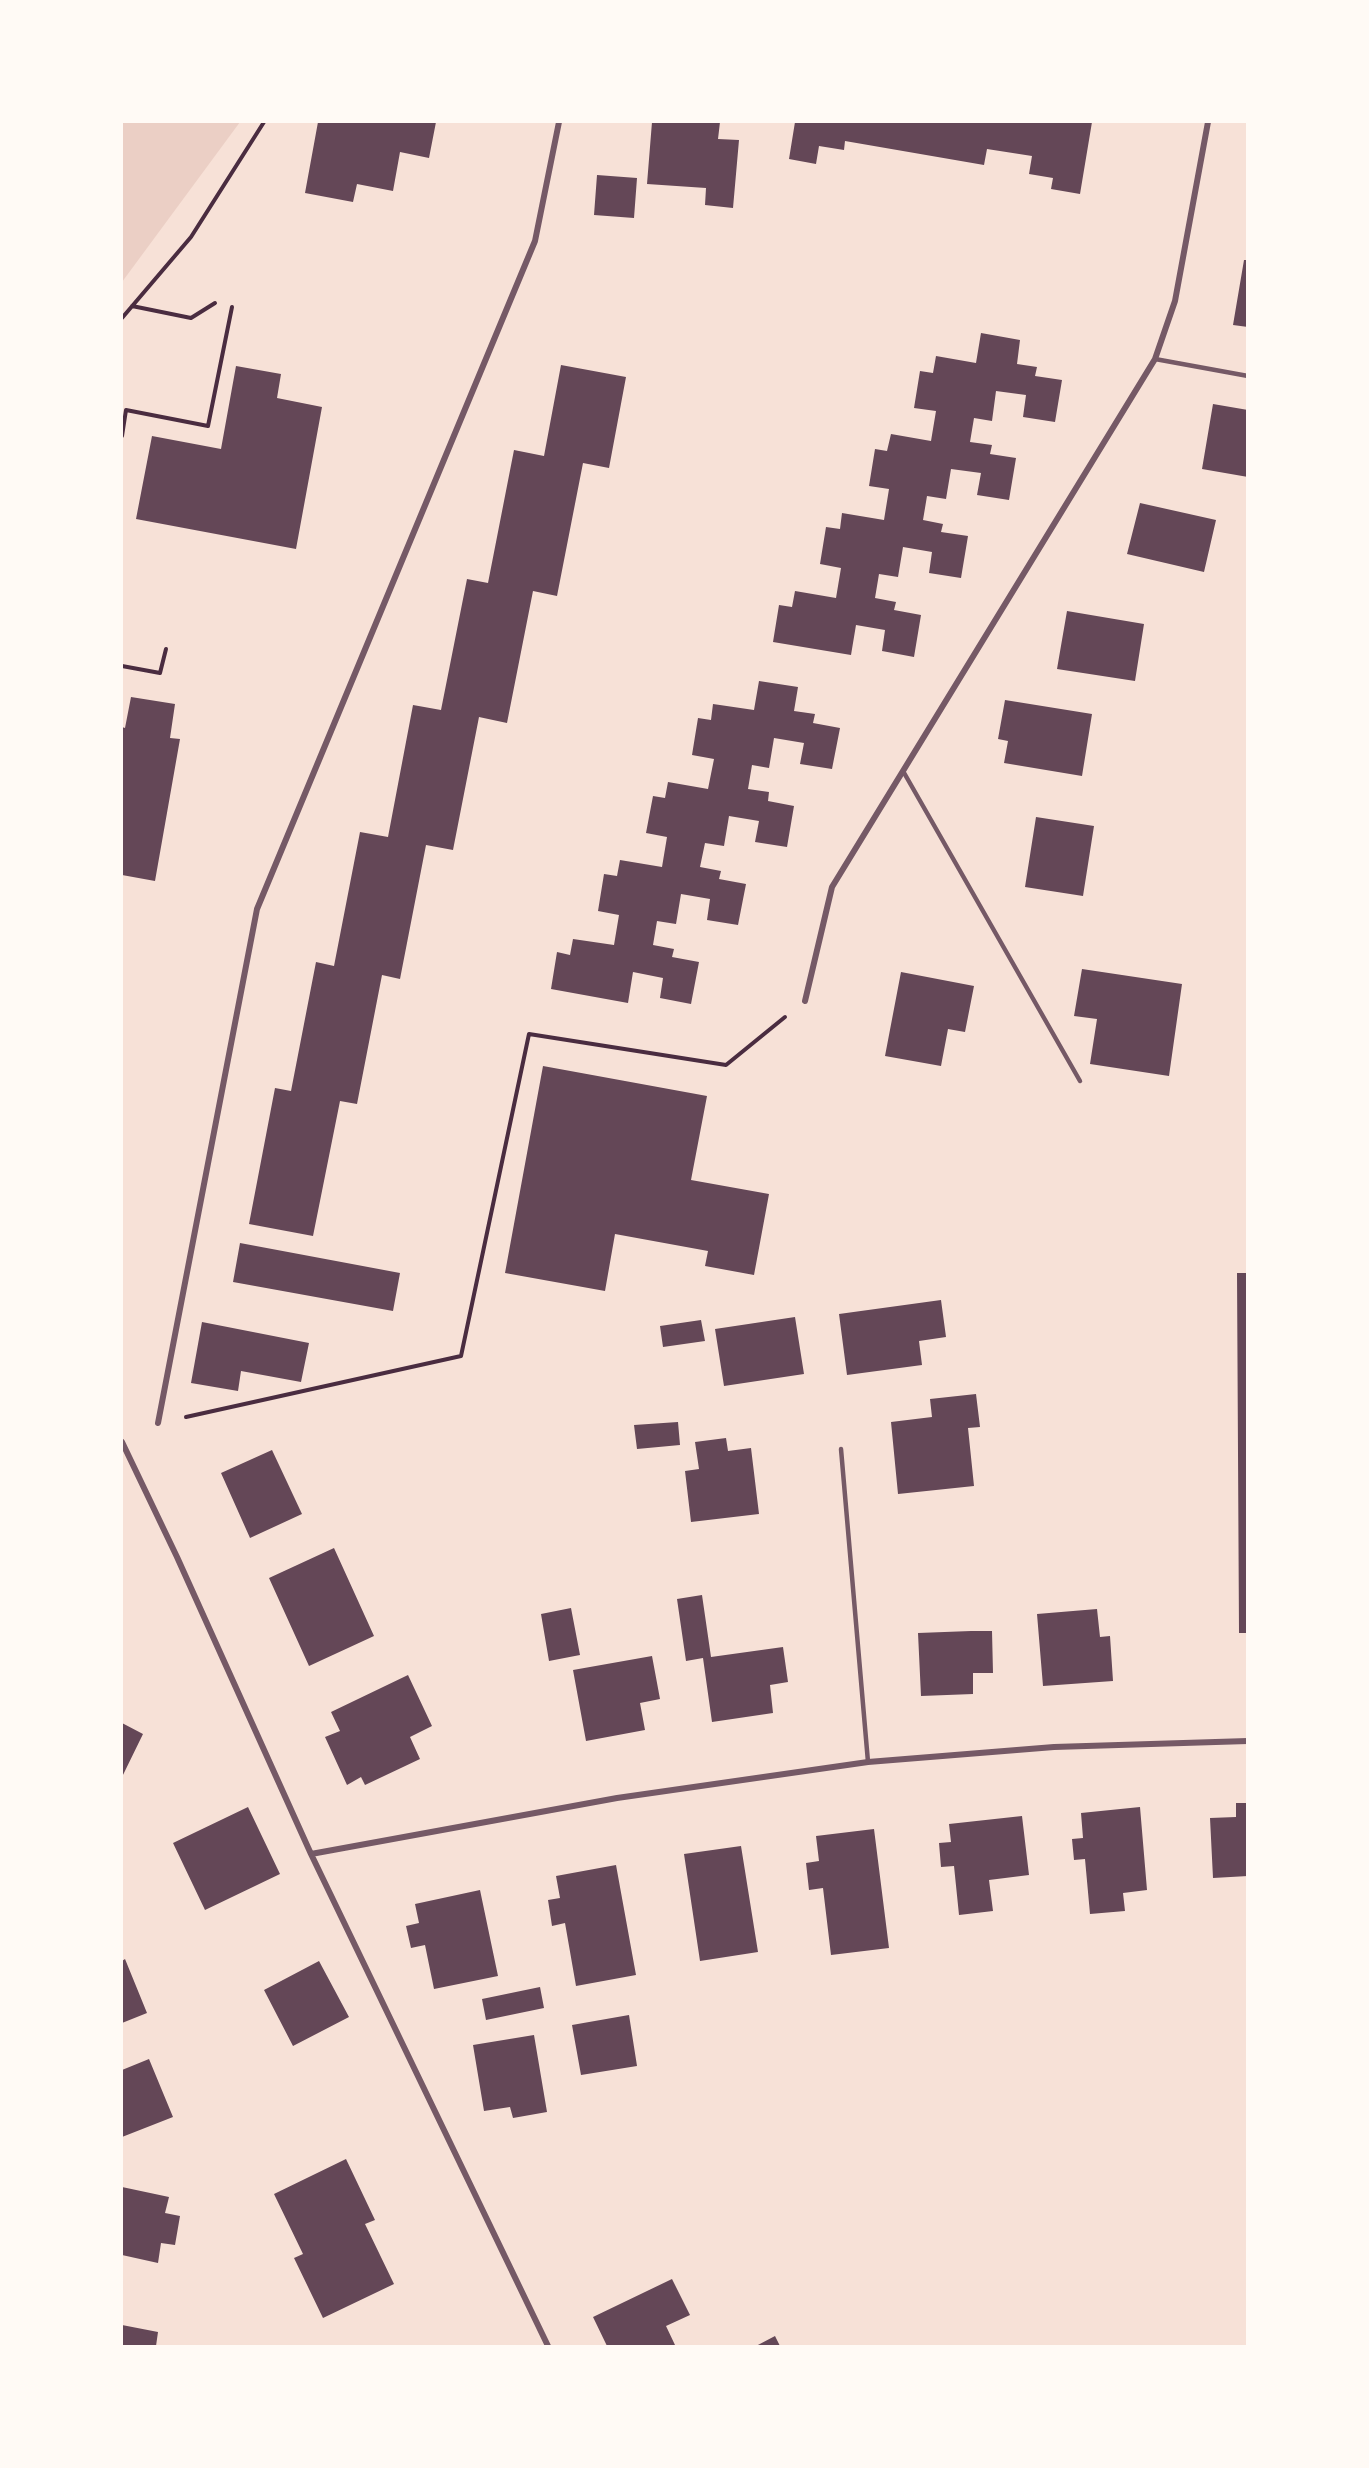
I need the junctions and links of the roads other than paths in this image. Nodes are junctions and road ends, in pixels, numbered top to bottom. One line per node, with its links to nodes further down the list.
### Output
1 (559, 122): 8 (street)
2 (1208, 122): 3 (street)
3 (1155, 359): 4 (lane); 5 (street)
4 (1248, 376)
5 (903, 770): 6 (street); 7 (lane)
6 (805, 1001)
7 (1080, 1082)
8 (158, 1423)
9 (122, 1442): 13 (street)
10 (841, 1449): 12 (lane)
11 (1248, 1741): 12 (street)
12 (868, 1762): 13 (street)
13 (311, 1854): 14 (street)
14 (548, 2346)

